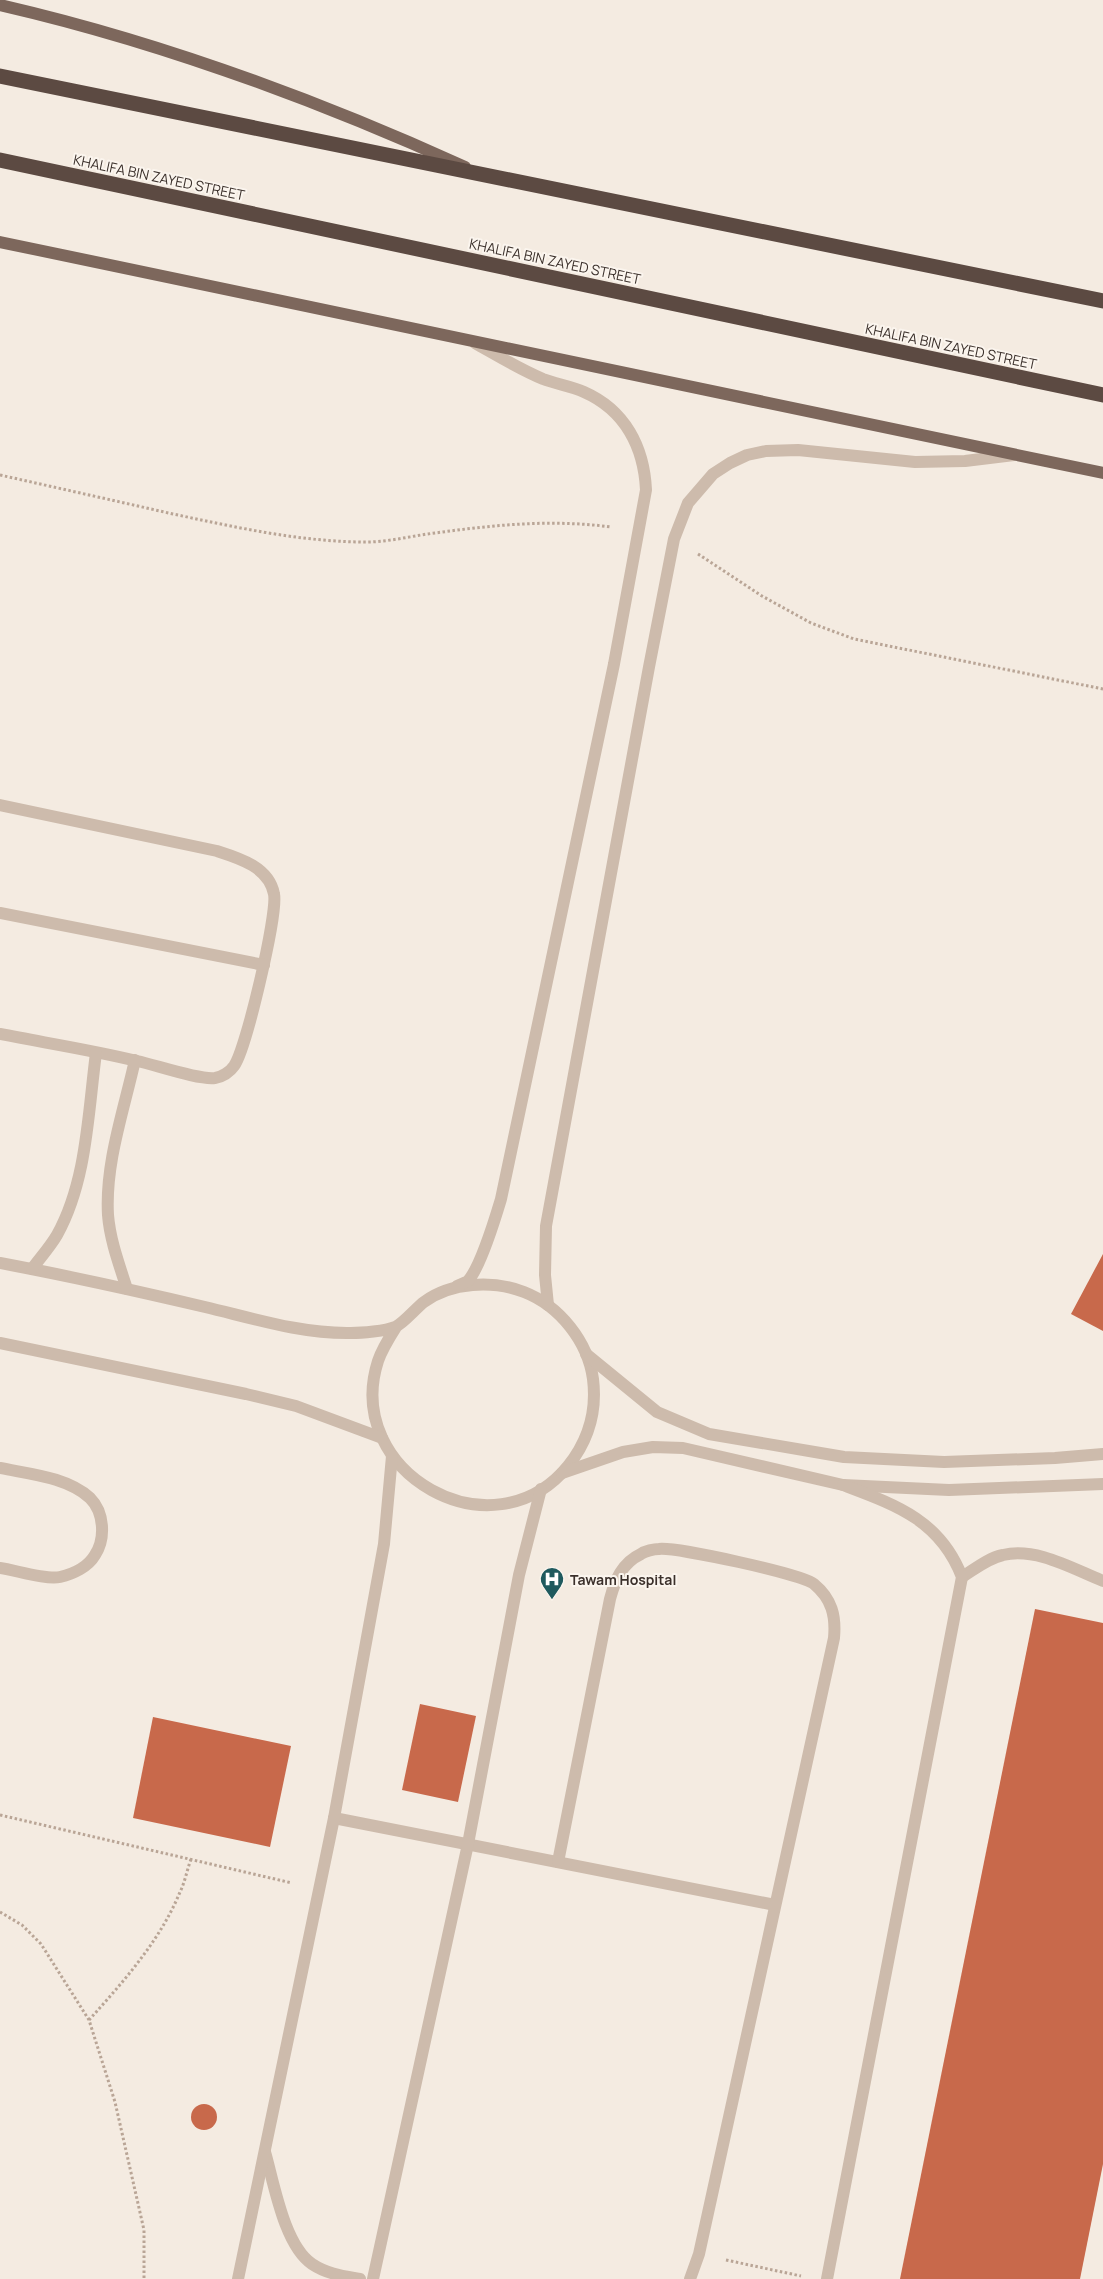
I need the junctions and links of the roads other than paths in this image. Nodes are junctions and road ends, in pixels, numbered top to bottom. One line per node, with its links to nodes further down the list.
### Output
1 (0, 5): 4 (main road)
2 (0, 76): 4 (highway)
3 (0, 160): 8 (highway, KHALIFA BIN ZAYED STREET)
4 (486, 176): 6 (highway)
5 (0, 242): 7 (main road)
6 (1103, 301)
7 (473, 341): 9 (main road); 20 (street)
8 (1103, 395)
9 (1017, 454): 10 (main road); 21 (street)
10 (1103, 473)
11 (0, 805): 13 (street)
12 (0, 913): 13 (street)
13 (264, 965): 16 (street)
14 (0, 1034): 15 (street)
15 (96, 1053): 16 (street); 18 (street)
16 (135, 1060): 19 (street)
17 (0, 1263): 18 (street)
18 (32, 1269): 19 (street)
19 (127, 1288): 22 (street)
20 (447, 1290): 21 (street); 22 (street)
21 (548, 1305): 24 (street)
22 (396, 1327): 25 (street)
23 (0, 1343): 25 (street)
24 (586, 1354): 26 (street); 29 (street)
25 (382, 1438): 27 (street)
26 (1103, 1454)
27 (392, 1456): 32 (street); 36 (street)
28 (0, 1468): 33 (street)
29 (562, 1473): 31 (street); 32 (street)
30 (1103, 1484): 31 (street)
31 (843, 1485): 34 (street)
32 (542, 1489): 37 (street)
33 (0, 1568)
34 (962, 1577): 35 (street); 45 (street)
35 (1103, 1581)
36 (334, 1818): 37 (street); 40 (street)
37 (468, 1844): 38 (street); 43 (street)
38 (558, 1862): 39 (street); 39 (street)
39 (775, 1905): 44 (street)
40 (264, 2150): 41 (street); 42 (street)
41 (238, 2279)
42 (360, 2279)
43 (373, 2279)
44 (690, 2279)
45 (827, 2279)

